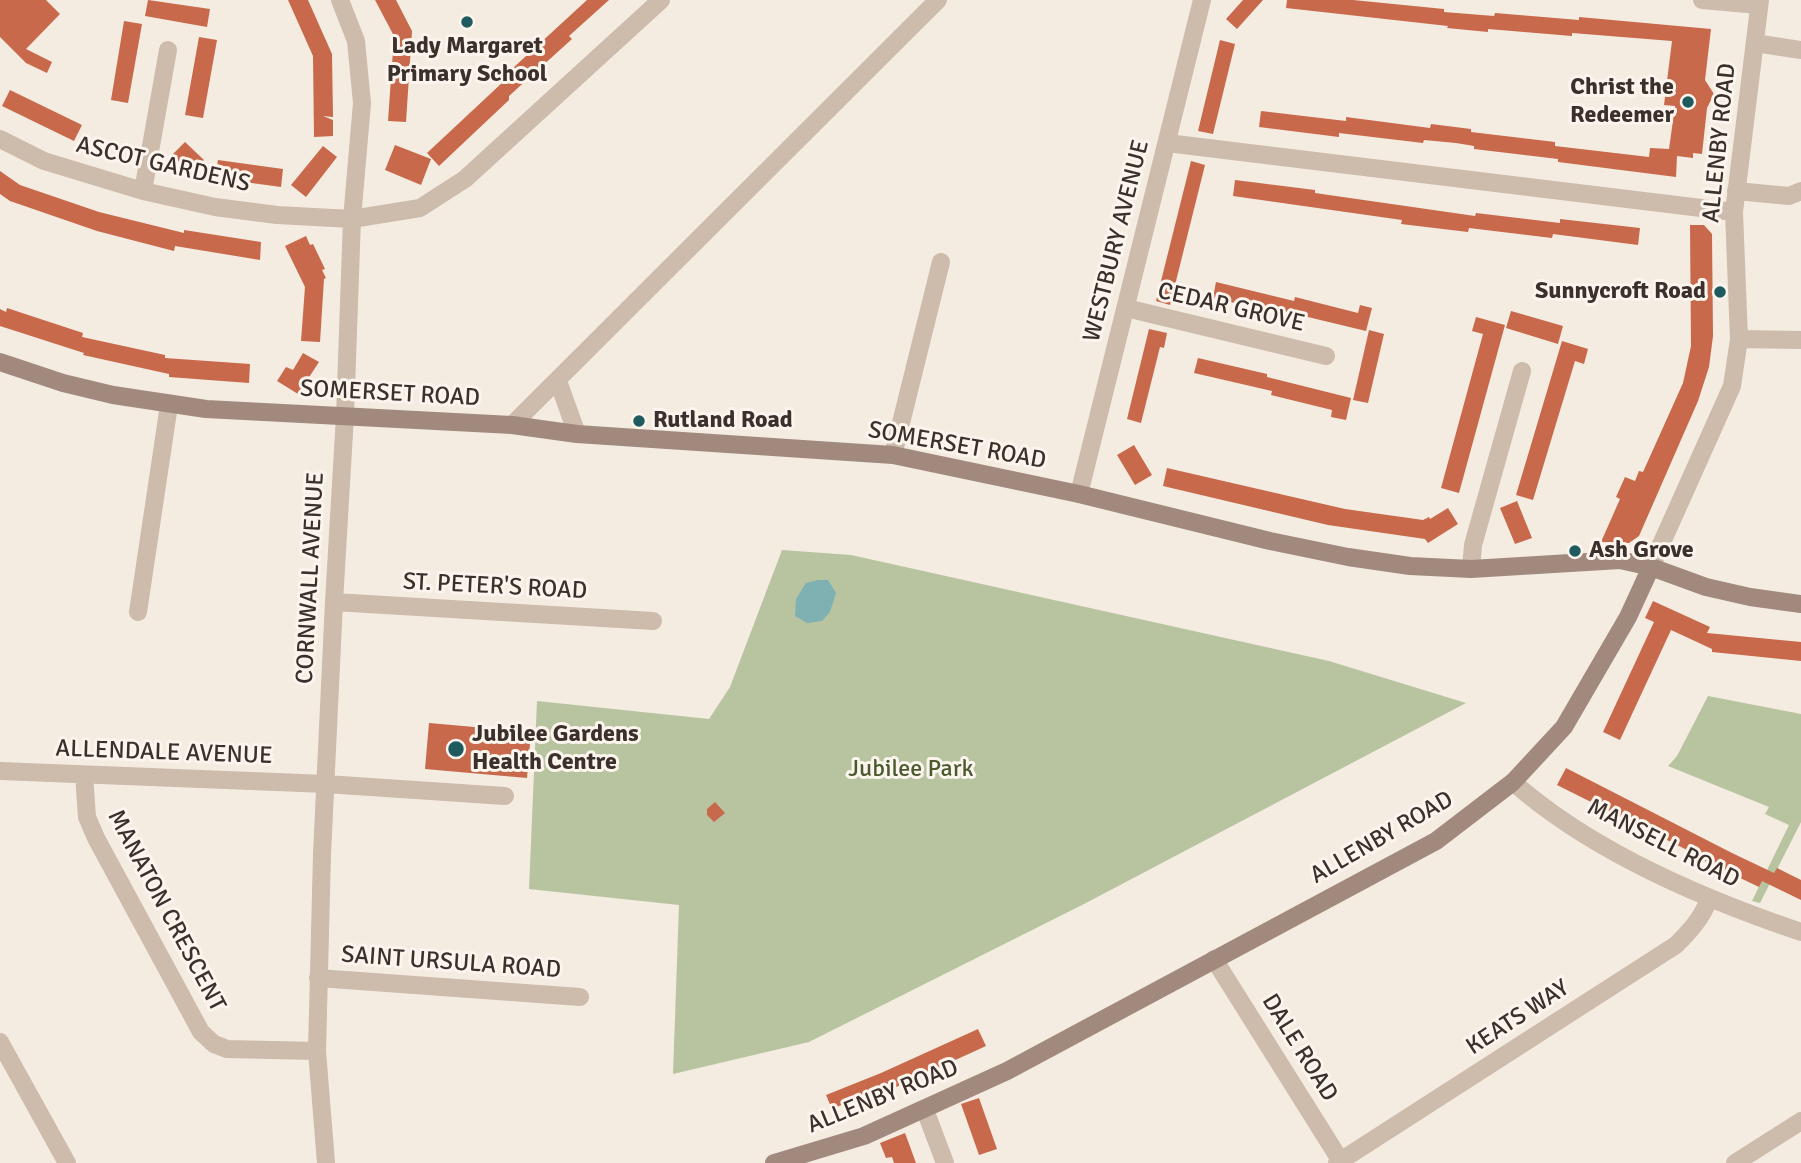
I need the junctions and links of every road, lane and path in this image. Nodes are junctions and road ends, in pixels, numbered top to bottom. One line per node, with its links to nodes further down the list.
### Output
1 (340, 0): 16 (street, CORNWALL AVENUE)
2 (661, 0): 16 (street, ASCOT GARDENS)
3 (938, 0): 24 (street)
4 (1202, 0): 11 (street, WESTBURY AVENUE)
5 (1702, 0): 6 (street)
6 (1760, 3): 7 (street, ALLENBY ROAD)
7 (1755, 43): 9 (street); 13 (street, ALLENBY ROAD)
8 (168, 50): 12 (street)
9 (1801, 50)
10 (0, 139): 12 (street, ASCOT GARDENS)
11 (1167, 143): 15 (street); 18 (street, WESTBURY AVENUE)
12 (143, 191): 16 (street, ASCOT GARDENS)
13 (1736, 191): 14 (street); 15 (street, ALLENBY ROAD)
14 (1801, 191)
15 (1734, 212): 19 (street, ALLENBY ROAD)
16 (352, 219): 26 (street, CORNWALL AVENUE)
17 (941, 262): 29 (street)
18 (1126, 308): 21 (street, CEDAR GROVE); 30 (street, WESTBURY AVENUE)
19 (1739, 339): 20 (street); 31 (street, ALLENBY ROAD)
20 (1801, 340)
21 (1326, 356)
22 (1, 365): 25 (street, SOMERSET ROAD)
23 (1522, 371): 32 (street)
24 (558, 381): 27 (street); 28 (street)
25 (169, 405): 26 (street, SOMERSET ROAD); 35 (street)
26 (345, 416): 27 (street, SOMERSET ROAD); 33 (street, CORNWALL AVENUE)
27 (512, 425): 28 (street, SOMERSET ROAD)
28 (577, 434): 29 (street, SOMERSET ROAD)
29 (893, 455): 30 (street, SOMERSET ROAD)
30 (1079, 494): 32 (street, SOMERSET ROAD)
31 (1651, 567): 32 (street, SOMERSET ROAD); 34 (street, SOMERSET ROAD); 39 (street, ALLENBY ROAD)
32 (1471, 569)
33 (334, 602): 36 (street, ST. PETER'S ROAD); 40 (street, CORNWALL AVENUE)
34 (1801, 604)
35 (138, 612)
36 (653, 621)
37 (0, 771): 38 (street, ALLENDALE AVENUE)
38 (84, 775): 40 (street, ALLENDALE AVENUE); 48 (street, MANATON CRESCENT)
39 (1513, 782): 42 (street, MANSELL ROAD); 44 (street, ALLENBY ROAD)
40 (326, 784): 41 (street, ALLENDALE AVENUE); 45 (street, CORNWALL AVENUE)
41 (505, 796)
42 (1709, 899): 43 (street, MANSELL ROAD); 51 (street, KEATS WAY)
43 (1801, 932)
44 (1214, 959): 49 (street, ALLENBY ROAD); 51 (street, DALE ROAD)
45 (318, 978): 46 (street, SAINT URSULA ROAD); 48 (street, CORNWALL AVENUE)
46 (580, 997)
47 (0, 1042): 52 (street)
48 (317, 1051): 53 (street, CORNWALL AVENUE)
49 (925, 1110): 54 (street, ALLENBY ROAD); 55 (street)
50 (1801, 1121): 56 (street)
51 (1340, 1162)
52 (67, 1163)
53 (326, 1163)
54 (774, 1163)
55 (945, 1163)
56 (1735, 1163)

